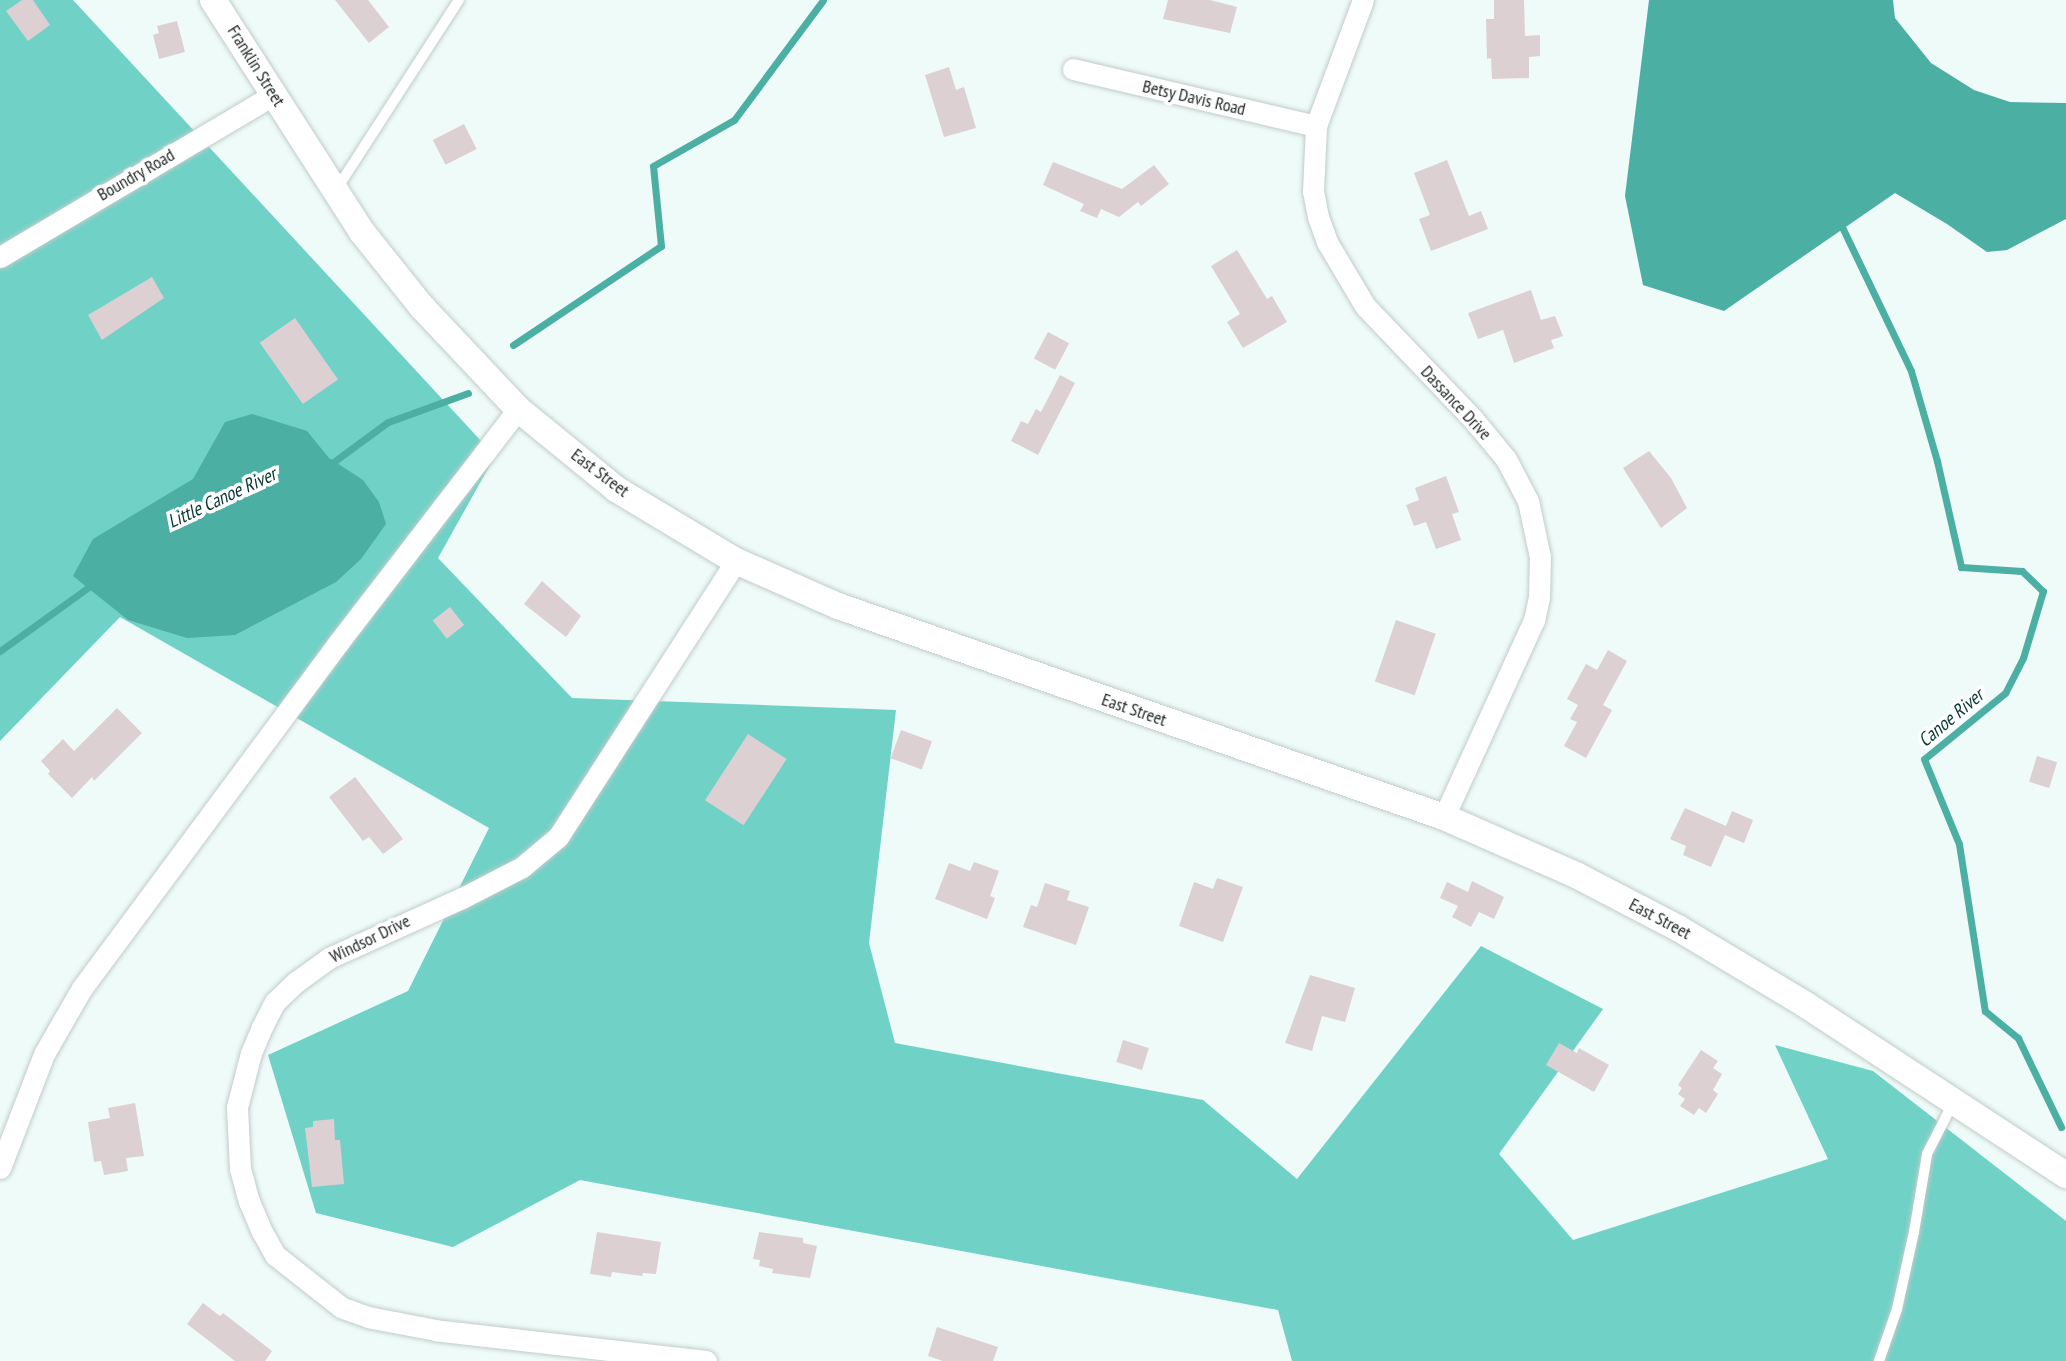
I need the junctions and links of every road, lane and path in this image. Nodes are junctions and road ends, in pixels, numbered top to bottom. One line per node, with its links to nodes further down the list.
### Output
1 (213, 0): 5 (street, Franklin Street)
2 (458, 0): 8 (lane)
3 (1363, 0): 6 (street, Dassance Drive)
4 (1073, 69): 6 (street, Betsy Davis Road)
5 (274, 95): 7 (street, Franklin Street); 9 (street, Boundry Road)
6 (1316, 126): 12 (street, Dassance Drive)
7 (296, 133): 8 (street, East Street)
8 (335, 192): 10 (street, East Street)
9 (0, 257)
10 (518, 409): 11 (street, East Street); 14 (street)
11 (736, 561): 12 (street, East Street); 16 (street, Windsor Drive)
12 (1444, 817): 13 (street, East Street)
13 (1954, 1101): 15 (street, East Street); 17 (lane)
14 (0, 1168)
15 (2066, 1175)
16 (706, 1361)
17 (1879, 1361)

